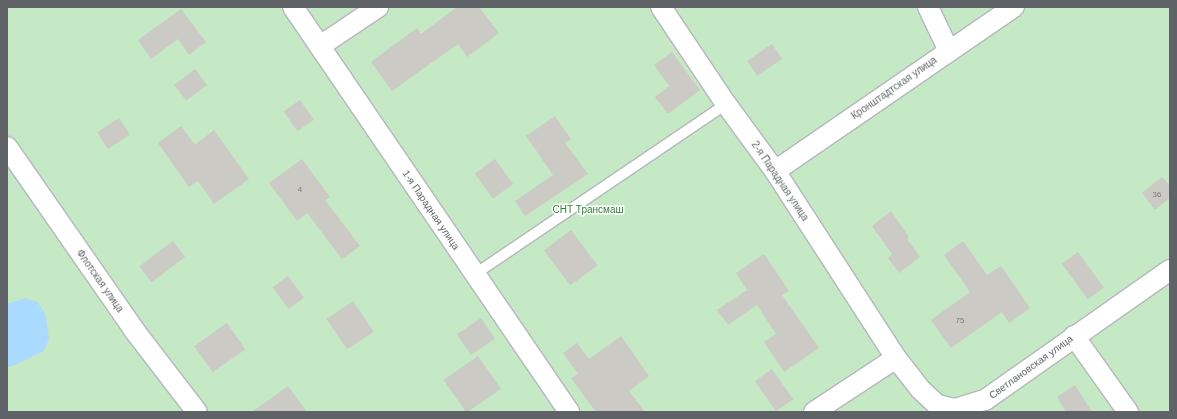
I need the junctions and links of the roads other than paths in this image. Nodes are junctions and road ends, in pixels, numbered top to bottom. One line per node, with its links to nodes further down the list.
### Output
1 (293, 7): 6 (street, 1-я Парадная улица)
2 (378, 7): 6 (street)
3 (661, 7): 8 (street, 2-я Парадная улица)
4 (928, 7): 7 (street)
5 (1014, 7): 7 (street, Кронштадтская улица)
6 (320, 46): 12 (street, 1-я Парадная улица)
7 (949, 51): 10 (street, Кронштадтская улица)
8 (726, 104): 10 (street, 2-я Парадная улица); 12 (lane)
9 (7, 147): 15 (street, Флотская улица)
10 (775, 171): 14 (street, 2-я Парадная улица)
11 (1170, 270): 13 (street, Светлановская улица)
12 (475, 274): 16 (street, 1-я Парадная улица)
13 (1074, 336): 14 (street, Светлановская улица); 18 (street)
14 (896, 358): 17 (street)
15 (197, 412)
16 (569, 412)
17 (814, 412)
18 (1128, 412)

